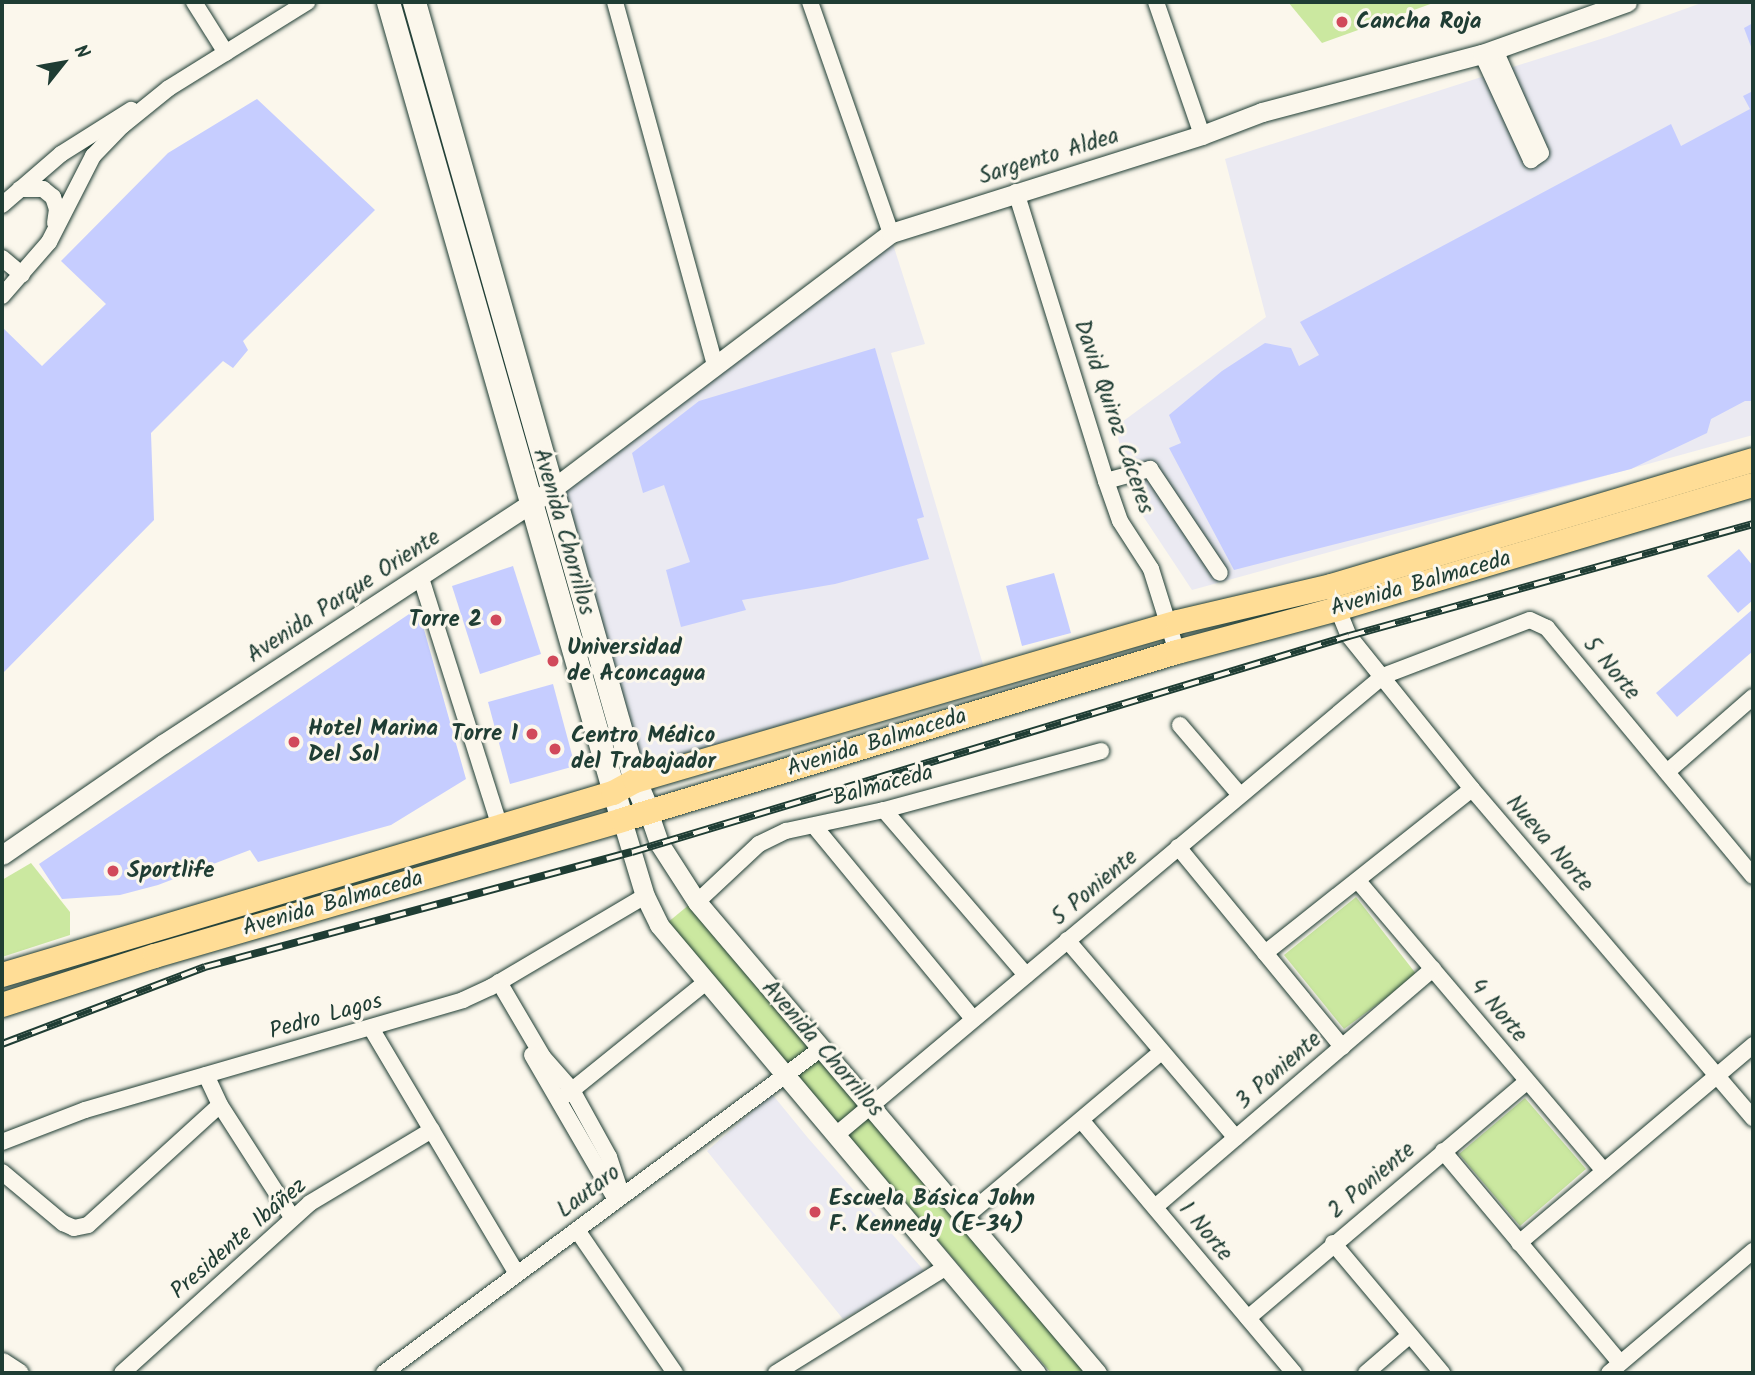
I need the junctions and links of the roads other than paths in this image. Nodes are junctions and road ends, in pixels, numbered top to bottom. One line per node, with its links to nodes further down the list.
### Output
1 (194, 2): 10 (street)
2 (307, 2): 10 (street)
3 (388, 2): 15 (main road, Avenida Chorrillos)
4 (414, 2): 15 (main road, Avenida Chorrillos)
5 (615, 2): 22 (street)
6 (810, 2): 17 (street)
7 (1156, 2): 12 (street)
8 (1628, 2): 9 (street, Sargento Aldea)
9 (1489, 52): 9 (street); 12 (street, Sargento Aldea)
10 (226, 53): 11 (street)
11 (169, 88): 13 (street); 18 (street)
12 (1202, 135): 14 (street, Sargento Aldea)
13 (20, 189): 16 (street); 18 (street)
14 (1016, 192): 17 (street, Sargento Aldea); 24 (street, David Quiroz Cáceres)
15 (458, 203): 26 (main road, Avenida Chorrillos); 27 (main road, Avenida Chorrillos)
16 (2, 205)
17 (891, 233): 22 (street, Sargento Aldea)
18 (52, 236): 20 (street)
19 (2, 258): 20 (street)
20 (22, 275): 21 (street)
21 (2, 296)
22 (715, 364): 26 (street, Sargento Aldea)
23 (1753, 460): 30 (main road, Avenida Balmaceda)
24 (1106, 481): 28 (street); 31 (street, David Quiroz Cáceres)
25 (1753, 485): 30 (main road, Avenida Balmaceda)
26 (551, 490): 27 (street, Avenida Parque Oriente); 39 (main road, Avenida Chorrillos)
27 (531, 503): 29 (street, Avenida Parque Oriente); 41 (main road, Avenida Chorrillos)
28 (1220, 573)
29 (421, 578): 36 (street, Avenida Parque Oriente); 46 (street)
30 (1334, 598): 31 (main road, Avenida Balmaceda); 32 (main road, Avenida Balmaceda); 33 (street, Nueva Norte)
31 (1167, 625): 32 (street, David Quiroz Cáceres); 39 (main road, Avenida Balmaceda)
32 (1177, 652): 44 (main road, Avenida Balmaceda)
33 (1383, 676): 38 (street, 5 Norte); 40 (street, Nueva Norte); 42 (street, 5 Poniente)
34 (1753, 697): 38 (street)
35 (1180, 725): 42 (street)
36 (163, 744): 49 (street, Avenida Parque Oriente); 50 (street, Avenida Parque Oriente)
37 (1101, 751): 43 (street, Balmaceda)
38 (1667, 772): 51 (street, 5 Norte)
39 (635, 781): 41 (main road, Avenida Balmaceda); 44 (main road, Avenida Chorrillos)
40 (1472, 789): 52 (street); 71 (street, Nueva Norte)
41 (613, 793): 45 (main road, Avenida Chorrillos); 46 (main road, Avenida Balmaceda)
42 (1240, 795): 48 (street, 5 Poniente)
43 (884, 810): 47 (street, Balmaceda); 59 (street)
44 (648, 811): 45 (main road, Avenida Balmaceda); 54 (street, Avenida Chorrillos)
45 (622, 820): 53 (street, Avenida Chorrillos); 62 (main road, Avenida Balmaceda)
46 (500, 827): 58 (main road, Avenida Balmaceda)
47 (815, 827): 54 (street, Balmaceda); 63 (street)
48 (1178, 848): 55 (street, 5 Poniente); 56 (street)
49 (2, 855)
50 (2, 872)
51 (1753, 876)
52 (1357, 881): 56 (street); 57 (street, 4 Norte)
53 (645, 896): 60 (street, Avenida Chorrillos); 61 (street, Pedro Lagos)
54 (696, 902): 67 (street, Avenida Chorrillos)
55 (1067, 940): 59 (street, 5 Poniente); 68 (street)
56 (1265, 953): 66 (street)
57 (1433, 969): 66 (street, 3 Poniente); 72 (street, 4 Norte)
58 (2, 975)
59 (1026, 975): 63 (street, 5 Poniente)
60 (706, 982): 70 (street, Avenida Chorrillos); 73 (street)
61 (495, 985): 64 (street, Pedro Lagos); 73 (street); 74 (street)
62 (2, 1005)
63 (973, 1019): 76 (street, 5 Poniente)
64 (371, 1028): 69 (street, Pedro Lagos); 79 (street)
65 (1753, 1045): 71 (street)
66 (1342, 1047): 81 (street, 3 Poniente)
67 (822, 1048): 70 (street, Lautaro); 76 (street, Avenida Chorrillos)
68 (1161, 1052): 78 (street); 81 (street)
69 (206, 1075): 75 (street); 82 (street, Pedro Lagos)
70 (786, 1075): 80 (street, Avenida Chorrillos); 86 (street, Lautaro)
71 (1717, 1075): 77 (street, Nueva Norte); 84 (street)
72 (1527, 1080): 83 (street, 2 Poniente); 84 (street, 4 Norte)
73 (572, 1090): 74 (street); 86 (street)
74 (559, 1101): 86 (street)
75 (220, 1105): 85 (street); 88 (street)
76 (871, 1105): 80 (street, 5 Poniente); 89 (street, Avenida Chorrillos)
77 (1753, 1118)
78 (1081, 1120): 87 (street, 1 Norte); 89 (street)
79 (432, 1130): 88 (street, Presidente Ibáñez); 95 (street)
80 (836, 1135): 94 (street, Avenida Chorrillos)
81 (1237, 1138): 87 (street, 3 Poniente)
82 (2, 1142)
83 (1443, 1151): 91 (street, 2 Poniente); 92 (street)
84 (1604, 1171): 92 (street)
85 (2, 1172)
86 (619, 1198): 90 (street, Lautaro)
87 (1155, 1207): 96 (street, 1 Norte)
88 (292, 1217): 101 (street, Presidente Ibáñez)
89 (964, 1218): 106 (street, Avenida Chorrillos)
90 (577, 1230): 95 (street, Lautaro); 103 (street)
91 (1333, 1243): 96 (street, 2 Poniente); 97 (street)
92 (1519, 1243): 99 (street)
93 (1753, 1251): 99 (street)
94 (946, 1267): 104 (street); 105 (street, Avenida Chorrillos)
95 (517, 1274): 102 (street, Lautaro)
96 (1248, 1318): 107 (street, 1 Norte)
97 (1410, 1335): 108 (street); 109 (street)
98 (2, 1362): 100 (street)
99 (1614, 1368)
100 (19, 1373)
101 (121, 1373)
102 (384, 1373)
103 (675, 1373)
104 (776, 1373)
105 (1036, 1373)
106 (1097, 1373)
107 (1294, 1373)
108 (1366, 1373)
109 (1442, 1373)

